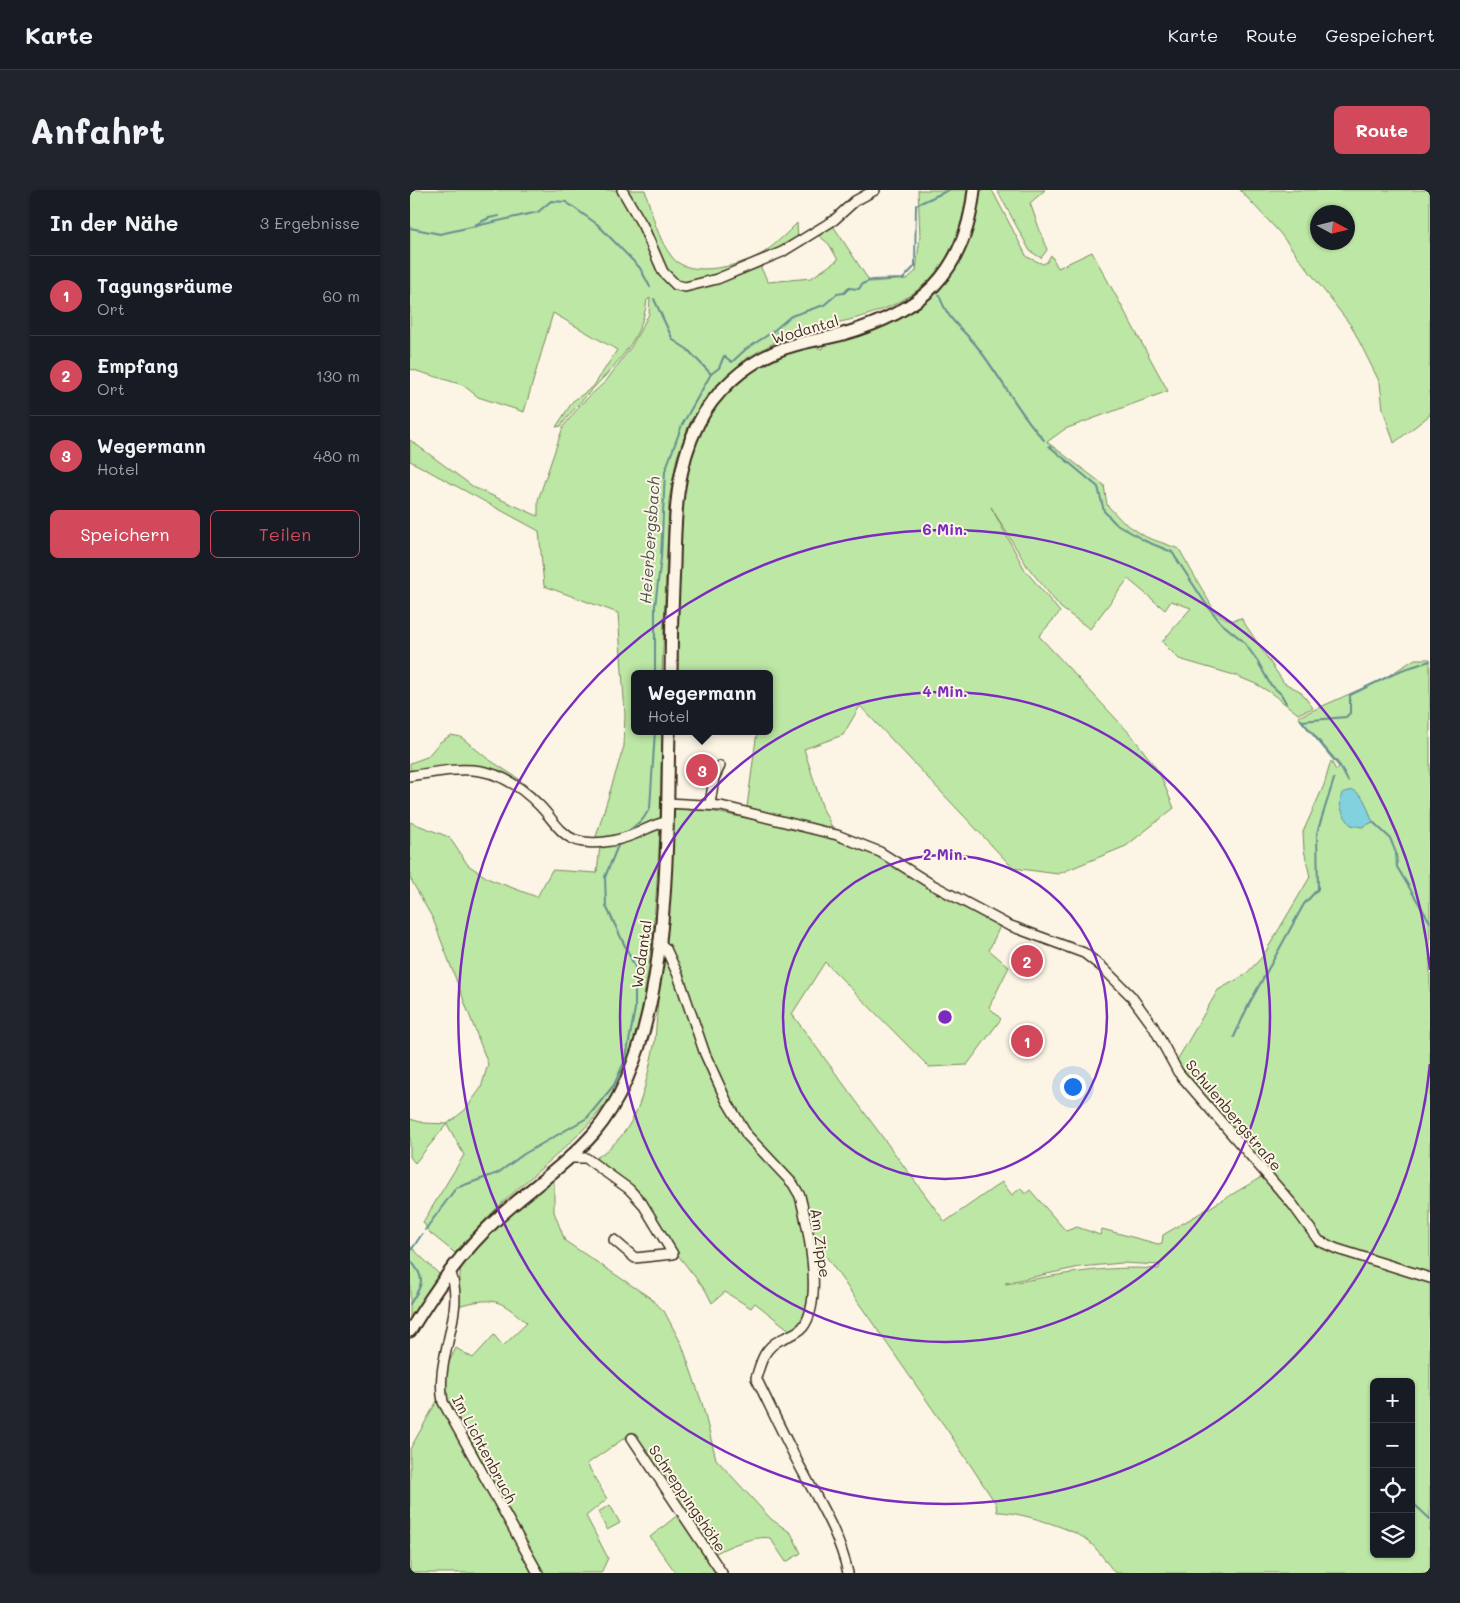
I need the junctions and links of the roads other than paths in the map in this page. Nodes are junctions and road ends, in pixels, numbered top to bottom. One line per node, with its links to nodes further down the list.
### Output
1 (622, 190): 2 (street)
2 (875, 190)
3 (974, 190): 4 (main road, Wodantal)
4 (671, 670)
5 (669, 735): 8 (main road, Wodantal)
6 (720, 766): 9 (street)
7 (410, 776): 10 (street)
8 (667, 803): 9 (street, Schulenbergstraße); 10 (main road, Wodantal)
9 (710, 804): 15 (street, Schulenbergstraße)
10 (667, 822): 11 (main road, Wodantal)
11 (659, 942): 12 (main road, Wodantal); 20 (street, Am Zippe)
12 (569, 1158): 13 (street); 14 (main road, Wodantal)
13 (614, 1240)
14 (450, 1271): 16 (main road, Wodantal); 18 (street, Im Lichtenbruch)
15 (1430, 1278)
16 (410, 1331)
17 (632, 1438): 19 (street, Schreppingshöhe)
18 (538, 1573)
19 (722, 1573)
20 (848, 1573)

